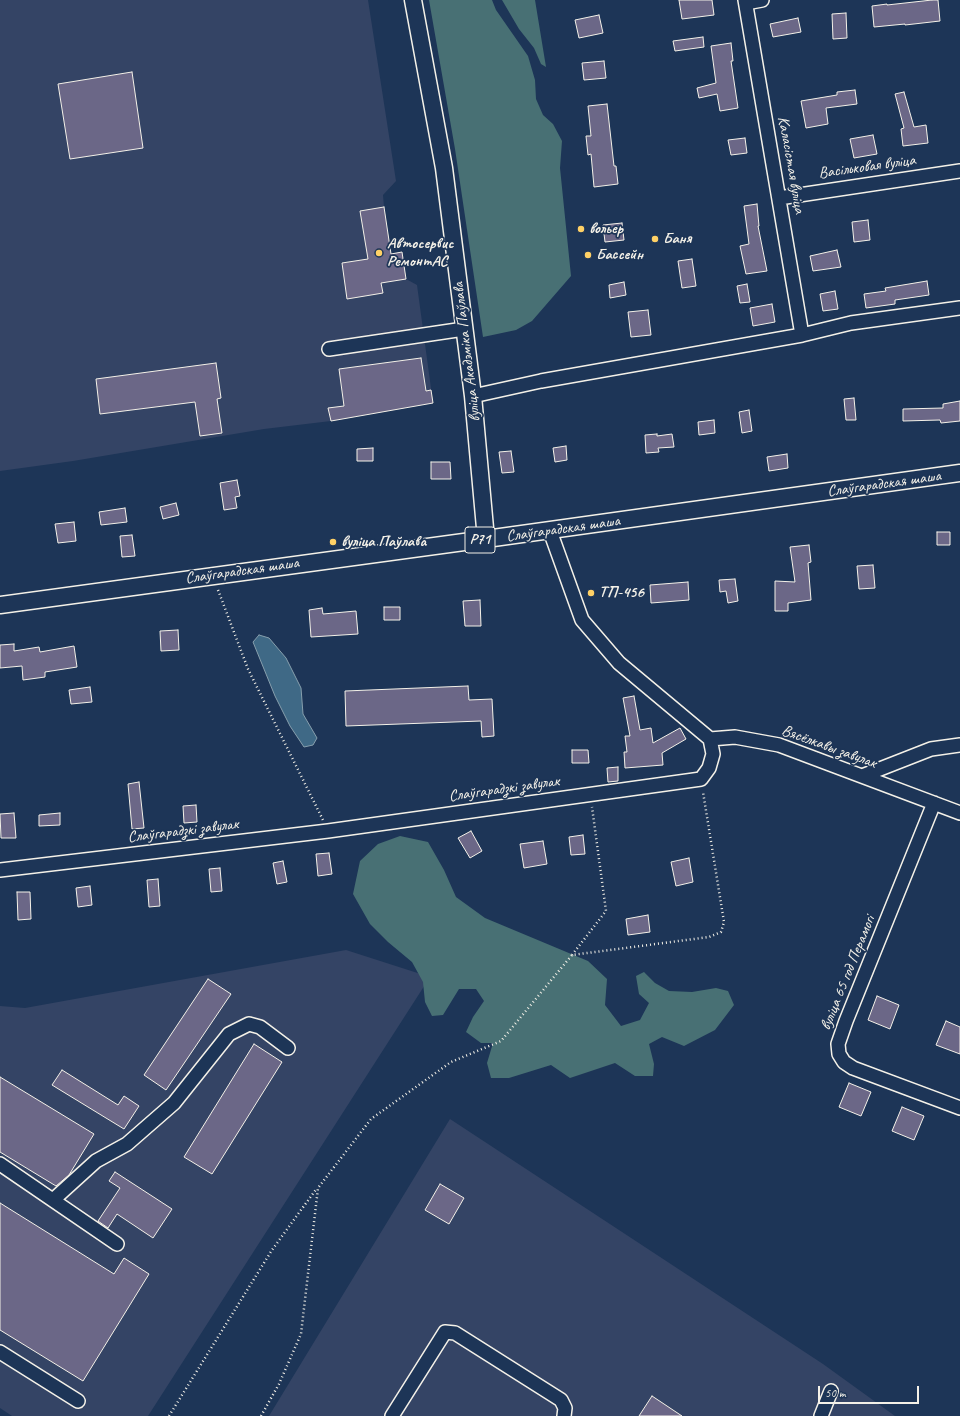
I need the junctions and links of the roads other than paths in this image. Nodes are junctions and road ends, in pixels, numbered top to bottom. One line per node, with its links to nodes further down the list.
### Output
1 (413, 0): 7 (main road, вуліца Акадэміка Паўлава)
2 (762, 0): 3 (street)
3 (745, 1): 5 (street, Каласістая вуліца)
4 (960, 171): 5 (street, Васільковая вуліца)
5 (779, 198): 8 (street, Каласістая вуліца)
6 (960, 308): 8 (street)
7 (464, 329): 9 (street); 10 (main road, вуліца Акадэміка Паўлава)
8 (802, 335): 10 (street)
9 (329, 349)
10 (473, 396): 13 (main road, вуліца Акадэміка Паўлава)
11 (960, 473): 12 (main road, Слаўгарадская шаша / Р71)
12 (550, 531): 13 (main road, Слаўгарадская шаша / Р71); 15 (street)
13 (486, 540): 14 (main road, Слаўгарадская шаша / Р71)
14 (0, 604)
15 (710, 739): 17 (street, Вясёлкавы завулак); 20 (street, Слаўгарадзкі завулак)
16 (960, 745): 17 (street)
17 (862, 776): 18 (street, Вясёлкавы завулак)
18 (934, 803): 19 (street, Вясёлкавы завулак); 22 (street, вуліца 65 год Перамогі)
19 (960, 813)
20 (0, 870)
21 (288, 1048): 24 (street)
22 (960, 1108)
23 (0, 1164): 24 (street)
24 (53, 1200): 25 (street)
25 (118, 1244)
26 (0, 1352): 28 (street)
27 (831, 1391): 31 (street)
28 (78, 1400)
29 (392, 1416): 30 (street)
30 (564, 1416)
31 (821, 1416)

